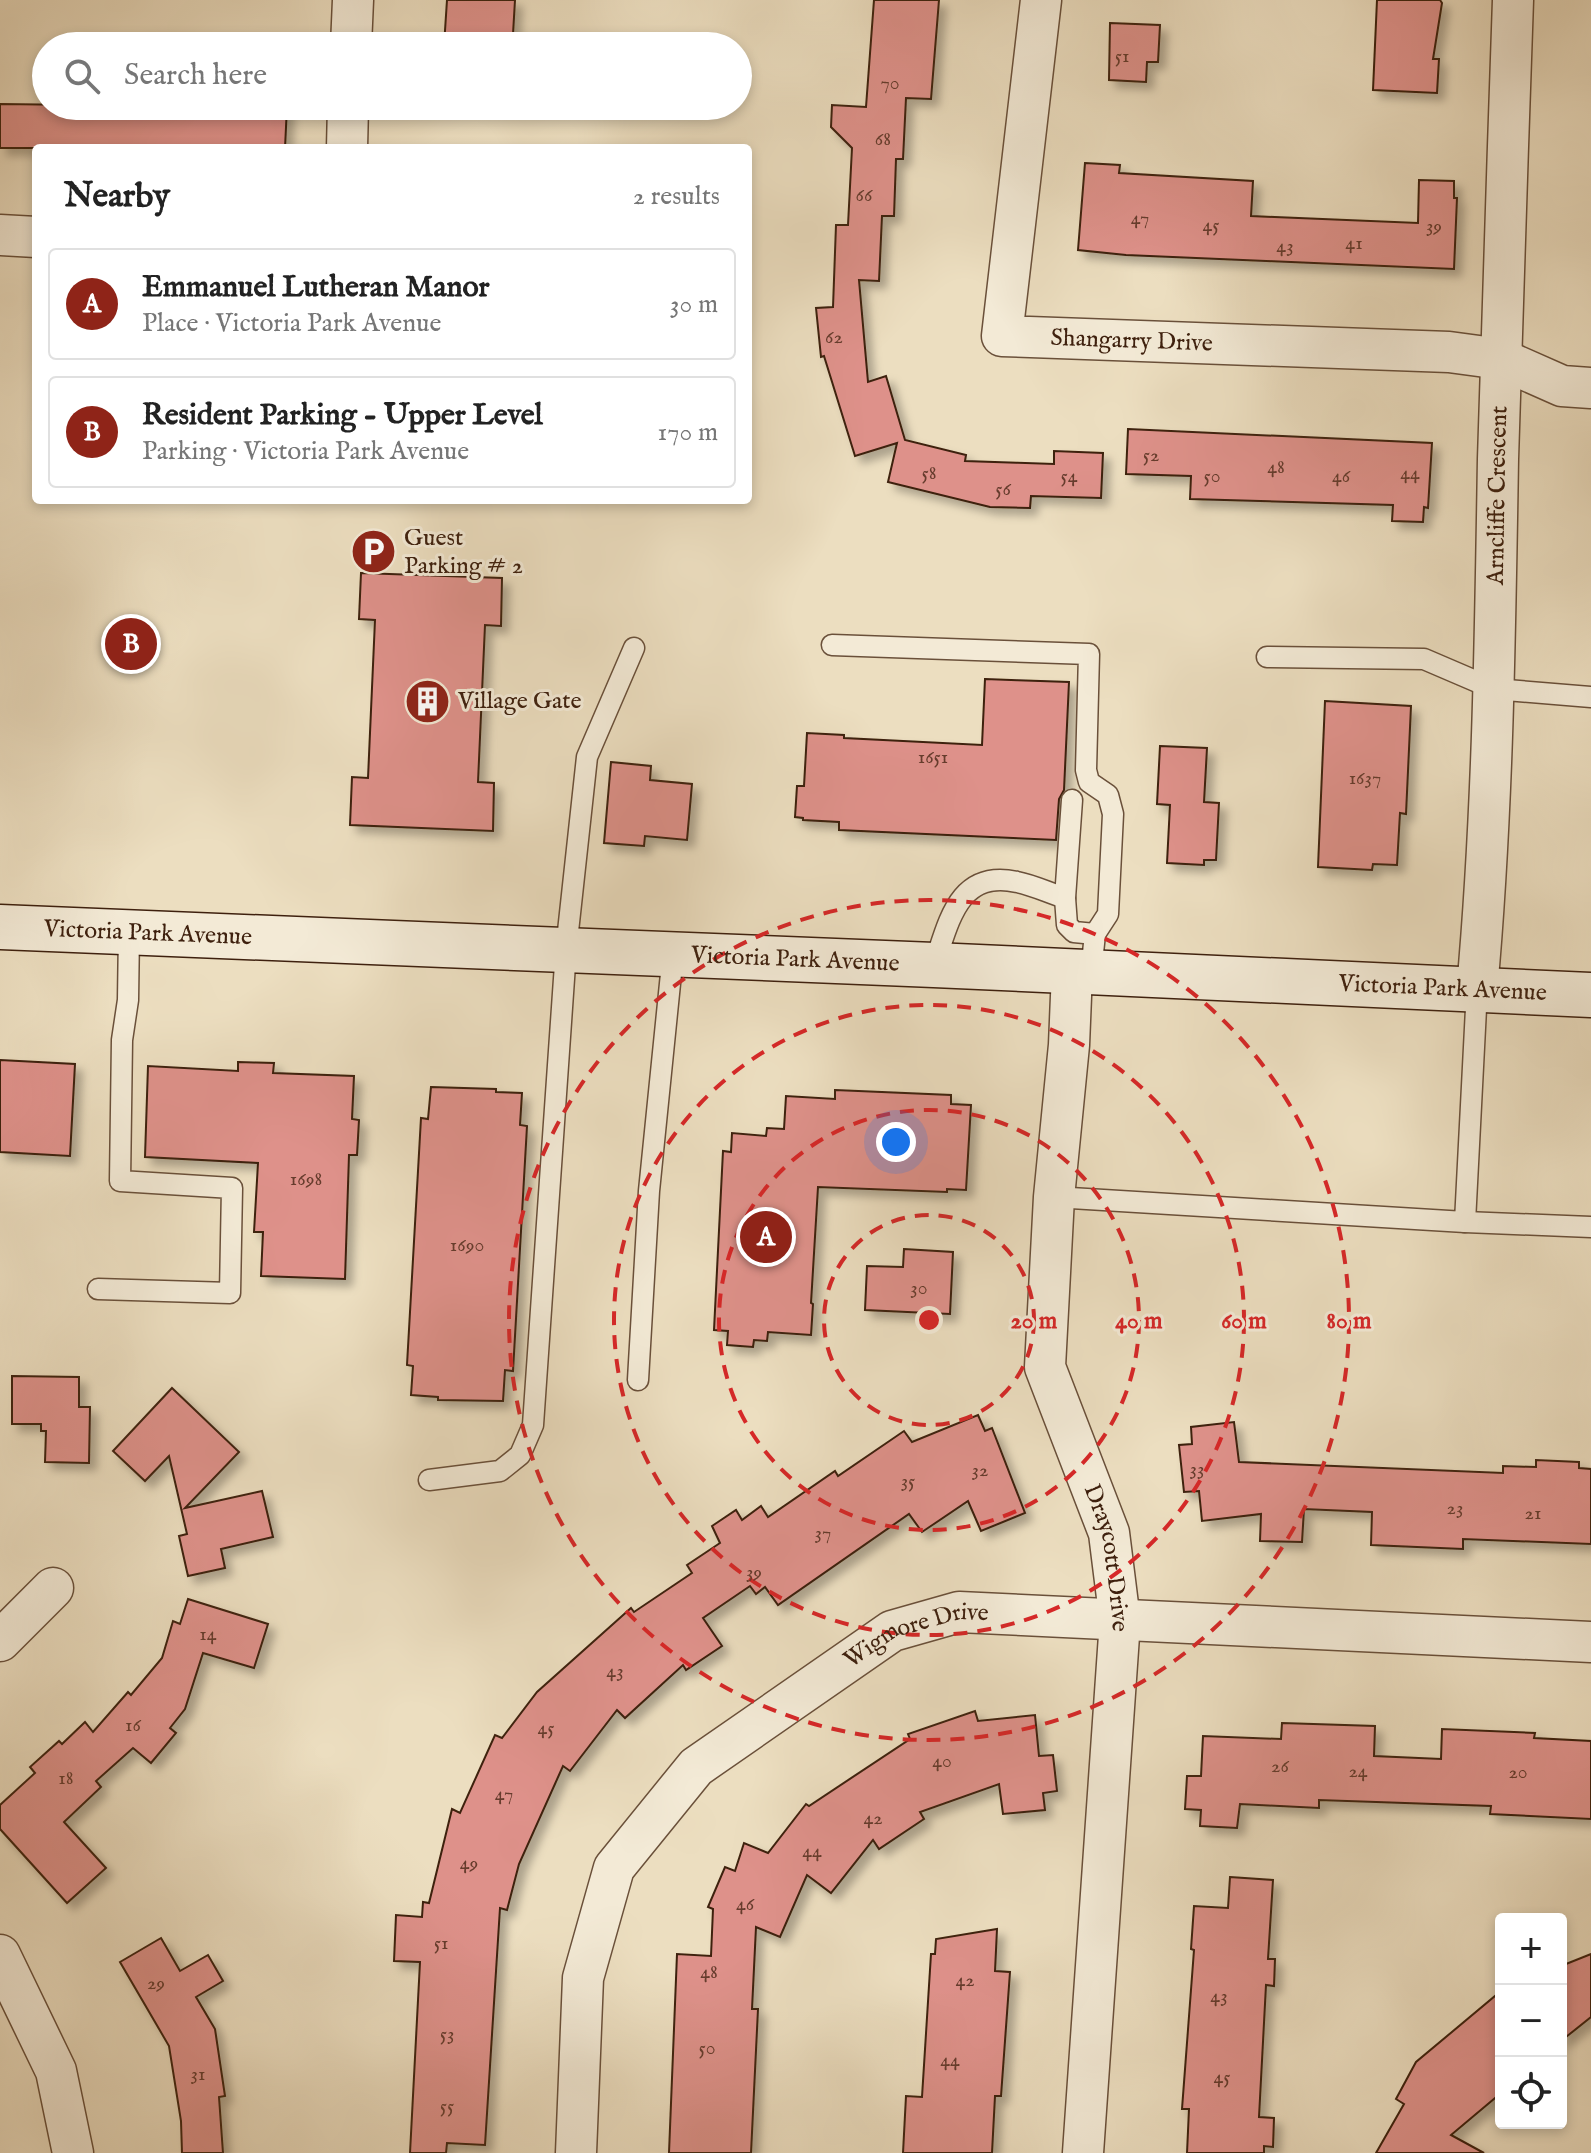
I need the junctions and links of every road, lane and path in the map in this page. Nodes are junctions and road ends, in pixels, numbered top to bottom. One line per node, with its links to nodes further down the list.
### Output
1 (353, 0): 4 (street)
2 (1041, 0): 9 (street, Shangarry Drive)
3 (1513, 0): 9 (street, Arncliffe Crescent)
4 (352, 32)
5 (348, 120): 6 (street)
6 (347, 144)
7 (0, 235): 8 (street)
8 (32, 237)
9 (1501, 359): 10 (street, Shangarry Drive); 14 (street, Arncliffe Crescent)
10 (1591, 388)
11 (832, 645): 22 (lane)
12 (634, 648): 20 (lane)
13 (1267, 657): 14 (lane)
14 (1494, 689): 15 (lane); 24 (street, Arncliffe Crescent)
15 (1591, 697)
16 (1072, 800): 17 (lane)
17 (1065, 898): 22 (lane); 23 (lane)
18 (0, 927): 19 (main road, Victoria Park Avenue)
19 (129, 932): 20 (main road, Victoria Park Avenue); 29 (lane)
20 (566, 950): 21 (main road, Victoria Park Avenue); 31 (lane)
21 (673, 954): 23 (main road, Victoria Park Avenue); 30 (lane)
22 (1086, 959): 23 (main road, Victoria Park Avenue); 24 (main road, Victoria Park Avenue); 26 (street, Draycott Drive)
23 (934, 965)
24 (1477, 989): 25 (main road, Victoria Park Avenue); 27 (lane)
25 (1591, 995)
26 (1054, 1197): 27 (lane); 33 (street, Draycott Drive)
27 (1465, 1222): 28 (lane)
28 (1591, 1227)
29 (98, 1289)
30 (638, 1380)
31 (429, 1480)
32 (53, 1588): 34 (street)
33 (1120, 1621): 35 (street, Wigmore Drive); 38 (street, Wigmore Drive); 39 (street, Draycott Drive)
34 (0, 1641)
35 (1591, 1642)
36 (0, 1955): 37 (street)
37 (73, 2153)
38 (576, 2153)
39 (1083, 2153)

